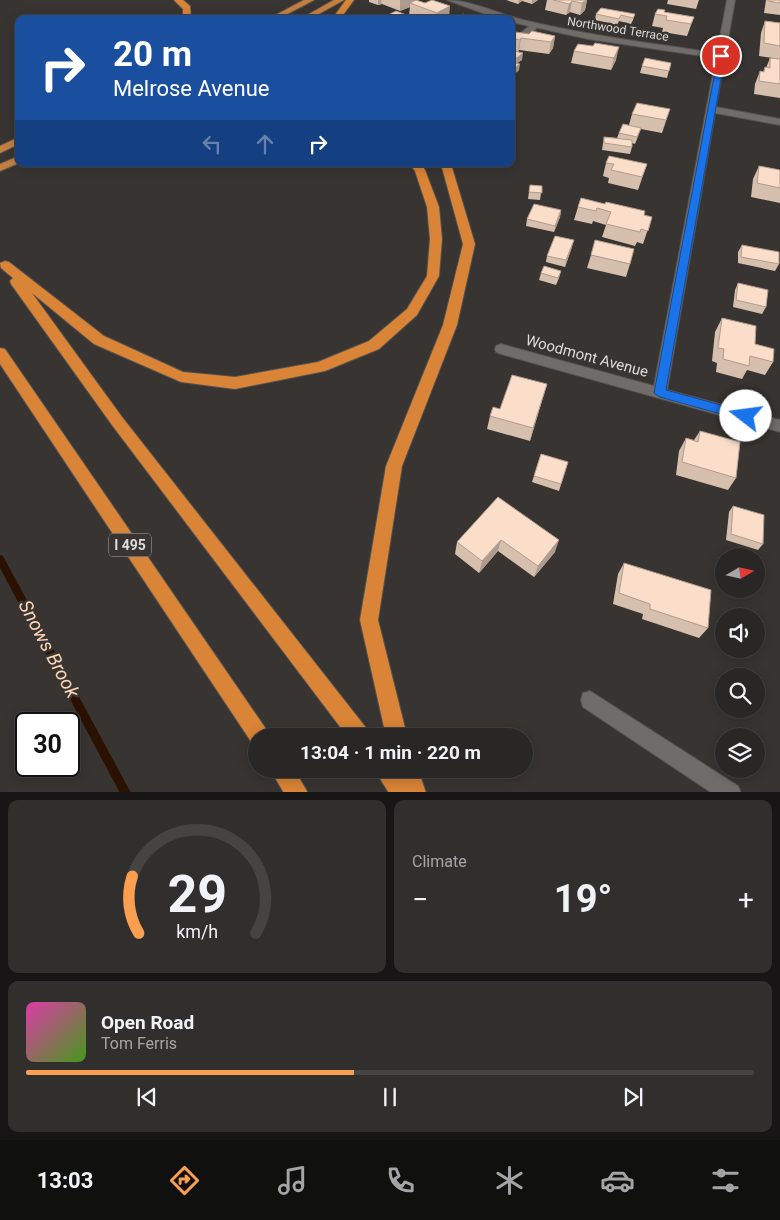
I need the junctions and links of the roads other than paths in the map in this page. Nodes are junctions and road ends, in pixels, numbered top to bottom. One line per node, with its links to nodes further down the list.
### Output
1 (178, 0): 7 (highway)
2 (310, 0): 8 (highway)
3 (340, 0): 9 (highway)
4 (350, 0): 10 (highway)
5 (451, 0): 11 (street)
6 (731, 0): 15 (street)
7 (187, 15)
8 (280, 15)
9 (312, 15)
10 (339, 15)
11 (495, 15)
12 (515, 21): 13 (street, Northwood Terrace)
13 (536, 25): 14 (street); 15 (street, Northwood Terrace)
14 (515, 43)
15 (721, 56): 16 (street)
16 (712, 109): 17 (street); 27 (street)
17 (780, 122)
18 (15, 142): 19 (highway)
19 (0, 150)
20 (15, 161): 23 (highway)
21 (418, 167): 24 (highway)
22 (447, 167): 32 (highway)
23 (0, 168)
24 (2, 261): 31 (highway)
25 (501, 349): 27 (street, Woodmont Avenue)
26 (0, 353): 30 (highway, I 495)
27 (660, 393): 28 (street, Woodmont Avenue)
28 (780, 426)
29 (590, 700): 39 (street)
30 (254, 728)
31 (354, 728)
32 (394, 728)
33 (287, 778): 36 (highway)
34 (392, 778): 37 (highway)
35 (410, 778): 38 (highway)
36 (297, 792)
37 (403, 792)
38 (415, 792)
39 (731, 792)

